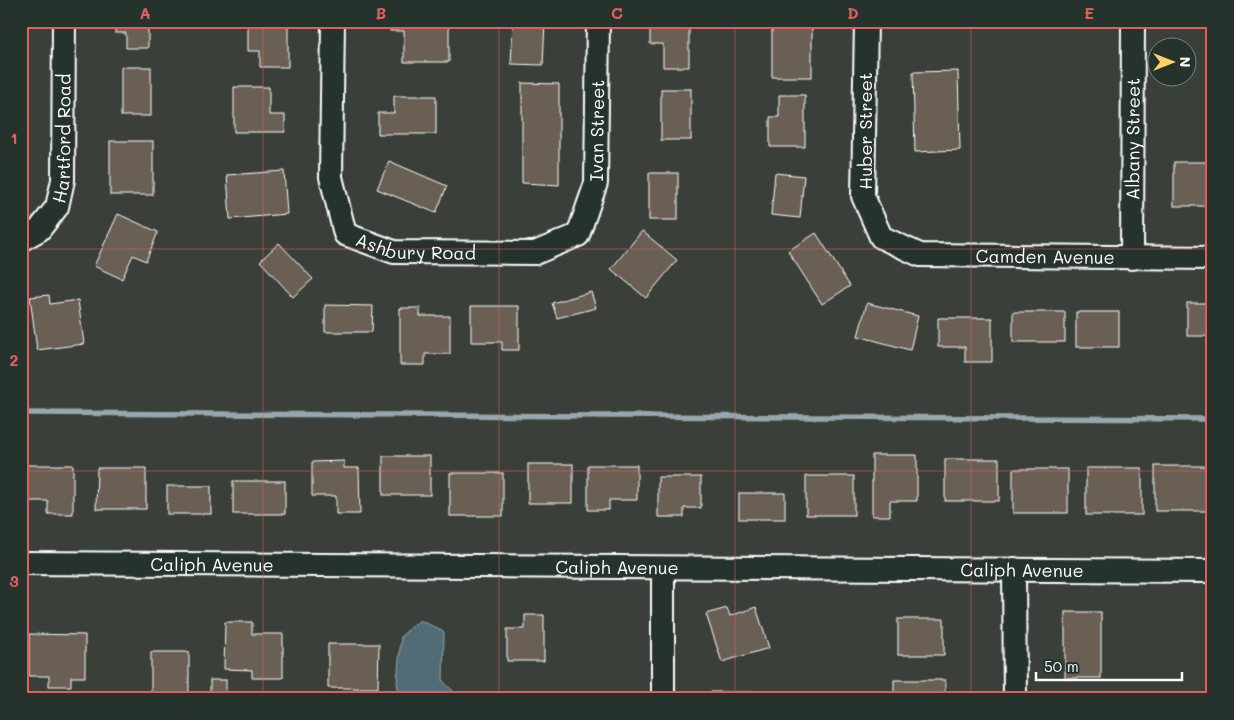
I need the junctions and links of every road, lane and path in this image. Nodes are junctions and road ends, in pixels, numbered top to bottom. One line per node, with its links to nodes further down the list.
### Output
1 (64, 21): 8 (street, Hartford Road)
2 (333, 21): 6 (street, Ashbury Road)
3 (598, 21): 6 (street, Ivan Street)
4 (866, 21): 7 (street, Huber Street)
5 (1134, 21): 9 (street, Albany Street)
6 (578, 235)
7 (881, 237): 9 (street, Camden Avenue)
8 (21, 240)
9 (1132, 258): 10 (street, Camden Avenue)
10 (1213, 258)
11 (21, 563): 12 (street, Caliph Avenue)
12 (662, 568): 13 (street, Caliph Avenue); 15 (street)
13 (1014, 569): 14 (street, Caliph Avenue); 16 (street)
14 (1213, 570)
15 (663, 699)
16 (1015, 699)

